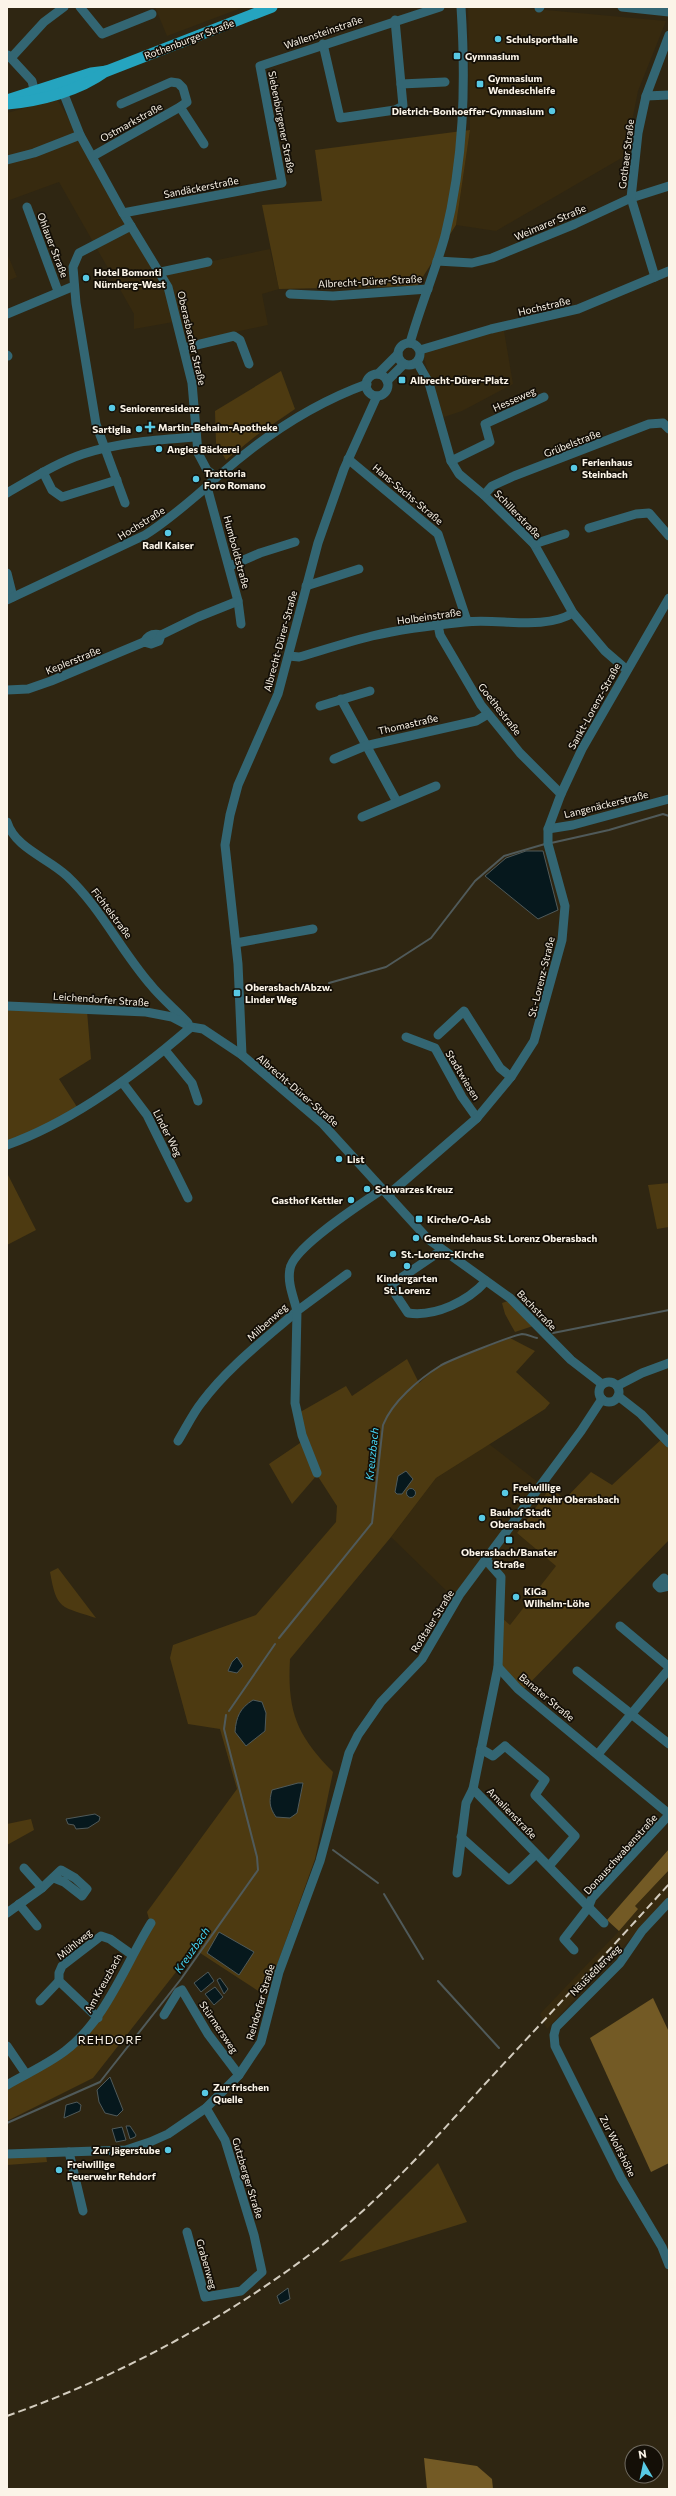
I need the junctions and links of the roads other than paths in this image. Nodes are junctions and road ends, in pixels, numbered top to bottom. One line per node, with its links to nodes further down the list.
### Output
1 (64, 7): 12 (street)
2 (80, 7): 8 (street)
3 (272, 7): 16 (main road, Rothenburger Straße)
4 (440, 7): 9 (street, Wallensteinstraße)
5 (461, 7): 34 (street, Albrecht-Dürer-Straße)
6 (622, 7): 7 (street)
7 (669, 12)
8 (152, 14)
9 (395, 20): 11 (street, Wallensteinstraße); 15 (street)
10 (669, 35): 19 (street, Gothaer Straße)
11 (323, 44): 13 (street, Wallensteinstraße); 15 (street)
12 (9, 56): 17 (street)
13 (260, 66): 28 (street, Siebenbürgener Straße)
14 (445, 82): 15 (street)
15 (401, 84)
16 (61, 87): 17 (main road, Rothenburger Straße); 24 (street, Oberasbacher Straße)
17 (36, 94): 20 (main road, Rothenburger Straße); 21 (main road, Rothenburger Straße)
18 (669, 95): 19 (street)
19 (646, 96): 30 (street, Gothaer Straße)
20 (7, 100)
21 (7, 104)
22 (122, 104): 23 (street, Ostmarkstraße)
23 (180, 107): 25 (street); 26 (street, Ostmarkstraße)
24 (80, 135): 26 (street, Oberasbacher Straße); 27 (street)
25 (204, 144)
26 (92, 156): 32 (street, Oberasbacher Straße)
27 (7, 160)
28 (282, 183): 32 (street, Sandäckerstraße)
29 (669, 186): 30 (street, Weimarer Straße)
30 (631, 198): 34 (street, Weimarer Straße); 38 (street, Gothaer Straße)
31 (27, 207): 41 (street, Ohlauer Straße)
32 (123, 213): 33 (street, Oberasbacher Straße)
33 (131, 226): 37 (street, Oberasbacher Straße); 39 (street)
34 (437, 261): 40 (street, Albrecht-Dürer-Straße)
35 (208, 262): 37 (street)
36 (669, 271): 38 (street, Hochstraße)
37 (161, 272): 45 (street, Oberasbacher Straße)
38 (655, 277): 46 (street, Hochstraße)
39 (74, 286): 41 (street, Ohlauer Straße); 58 (street)
40 (428, 289): 42 (street, Albrecht-Dürer-Straße); 44 (street, Albrecht-Dürer-Straße)
41 (58, 291): 43 (street, Ohlauer Straße)
42 (290, 294)
43 (7, 314)
44 (410, 343): 46 (street); 47 (street, Albrecht-Dürer-Straße)
45 (184, 348): 49 (street); 57 (street, Oberasbacher Straße)
46 (420, 350): 48 (street)
47 (398, 354): 50 (street); 51 (street)
48 (417, 362): 50 (street); 60 (street, Schillerstraße)
49 (249, 364)
50 (404, 364): 52 (street)
51 (378, 374): 52 (street); 53 (street)
52 (388, 380): 54 (street, Albrecht-Dürer-Straße)
53 (367, 384): 54 (street); 62 (street, Hochstraße)
54 (377, 396): 59 (street, Albrecht-Dürer-Straße)
55 (544, 398): 60 (street, Hesseweg)
56 (669, 429): 66 (street, Grübelstraße)
57 (195, 436): 58 (street); 62 (street, Oberasbacher Straße)
58 (105, 448): 61 (street); 63 (street)
59 (348, 459): 76 (street, Albrecht-Dürer-Straße); 81 (street, Hans-Sachs-Straße)
60 (451, 461): 66 (street, Schillerstraße)
61 (44, 472): 63 (street); 65 (street)
62 (215, 476): 64 (street, Hochstraße)
63 (117, 480): 67 (street)
64 (207, 487): 73 (street, Humboldtstraße); 77 (street, Hochstraße)
65 (7, 493)
66 (484, 495): 72 (street, Schillerstraße)
67 (125, 503)
68 (589, 528): 70 (street)
69 (565, 534): 72 (street)
70 (669, 536)
71 (295, 542): 73 (street)
72 (534, 544): 80 (street, Schillerstraße)
73 (230, 566): 78 (street, Humboldtstraße)
74 (360, 569): 76 (street)
75 (7, 573): 77 (street, Hochstraße)
76 (306, 586): 84 (street, Albrecht-Dürer-Straße)
77 (10, 598)
78 (238, 601): 82 (street, Humboldtstraße); 86 (street, Keplerstraße)
79 (668, 603): 85 (street, Sankt-Lorenz-Straße)
80 (573, 613): 81 (street, Holbeinstraße); 85 (street, Schillerstraße)
81 (467, 621): 83 (street, Holbeinstraße)
82 (241, 624)
83 (438, 625): 84 (street, Holbeinstraße); 90 (street, Goethestraße)
84 (289, 656): 101 (street, Albrecht-Dürer-Straße)
85 (627, 670): 94 (street, Sankt-Lorenz-Straße)
86 (7, 690)
87 (370, 691): 88 (street)
88 (341, 699): 89 (street); 91 (street)
89 (320, 706)
90 (488, 714): 91 (street, Thomastraße); 94 (street, Goethestraße)
91 (366, 746): 92 (street, Thomastraße); 96 (street)
92 (334, 759)
93 (436, 786): 96 (street)
94 (561, 794): 99 (street, Sankt-Lorenz-Straße)
95 (669, 799): 99 (street, Langenäckerstraße)
96 (396, 800): 97 (street)
97 (362, 817)
98 (7, 822): 103 (street, Fichtelstraße)
99 (548, 829): 108 (street, St.-Lorenz-Straße)
100 (313, 929): 101 (street)
101 (236, 943): 107 (street, Albrecht-Dürer-Straße)
102 (7, 1006): 103 (street, Leichendorfer Straße)
103 (192, 1027): 106 (street); 107 (street)
104 (438, 1035): 108 (street)
105 (406, 1037): 111 (street, Stadtwiesen)
106 (165, 1050): 109 (street); 110 (street)
107 (242, 1055): 113 (street, Albrecht-Dürer-Straße)
108 (511, 1077): 111 (street, St.-Lorenz-Straße)
109 (122, 1082): 112 (street); 114 (street, Linder Weg)
110 (198, 1100)
111 (477, 1118): 113 (street, St.-Lorenz-Straße)
112 (7, 1145)
113 (386, 1192): 115 (street, Bachstraße); 118 (street, Milbenweg)
114 (188, 1198)
115 (442, 1250): 117 (street, Bachstraße); 117 (street)
116 (347, 1274): 118 (street)
117 (486, 1281): 120 (street, Bachstraße)
118 (297, 1311): 124 (street, Milbenweg); 126 (street)
119 (669, 1363): 121 (street)
120 (602, 1384): 121 (street); 123 (street)
121 (617, 1386): 122 (street)
122 (618, 1396): 123 (street); 125 (street)
123 (602, 1399): 127 (street, Roßtaler Straße)
124 (178, 1441)
125 (669, 1443)
126 (317, 1473)
127 (486, 1560): 131 (street); 151 (street, Roßtaler Straße)
128 (669, 1583): 129 (street)
129 (669, 1586)
130 (620, 1626): 132 (street)
131 (498, 1667): 136 (street, Amalienstraße); 137 (street, Banater Straße)
132 (669, 1668): 134 (street)
133 (578, 1671): 134 (street)
134 (632, 1714): 135 (street); 137 (street)
135 (669, 1744)
136 (481, 1749): 138 (street, Amalienstraße); 142 (street)
137 (598, 1754): 139 (street, Banater Straße)
138 (473, 1789): 140 (street); 141 (street, Amalienstraße)
139 (669, 1815): 149 (street, Donauschwabenstraße)
140 (461, 1837): 141 (street); 144 (street)
141 (536, 1854): 142 (street, Amalienstraße)
142 (549, 1866): 149 (street, Amalienstraße)
143 (24, 1868): 146 (street)
144 (457, 1873)
145 (54, 1878): 146 (street)
146 (42, 1888): 148 (street)
147 (669, 1902): 161 (street, Neusiedlerweg)
148 (19, 1904): 150 (street); 154 (street)
149 (588, 1908): 153 (street, Amalienstraße); 155 (street)
150 (7, 1913)
151 (301, 1916): 164 (street, Rehdorfer Straße)
152 (151, 1923): 156 (street, Am Kreuzbach)
153 (604, 1923)
154 (37, 1926)
155 (574, 1950)
156 (131, 1954): 157 (street, Mühlweg); 160 (street, Am Kreuzbach)
157 (59, 1981): 158 (street, Mühlweg); 160 (street)
158 (40, 2001)
159 (164, 2015): 164 (street, Stürmersweg)
160 (98, 2018): 163 (street, Am Kreuzbach)
161 (554, 2035): 172 (street, Zur Wolfshöhe)
162 (7, 2046): 163 (street)
163 (26, 2074): 165 (street, Am Kreuzbach)
164 (239, 2075): 166 (street, Rehdorfer Straße)
165 (7, 2085)
166 (206, 2108): 167 (street, Rehdorfer Straße); 171 (street, Gutzberger Straße)
167 (69, 2152): 168 (street, Rehdorfer Straße); 169 (street)
168 (7, 2153)
169 (83, 2211)
170 (186, 2232): 171 (street, Grabenweg)
171 (254, 2235)
172 (669, 2265)

